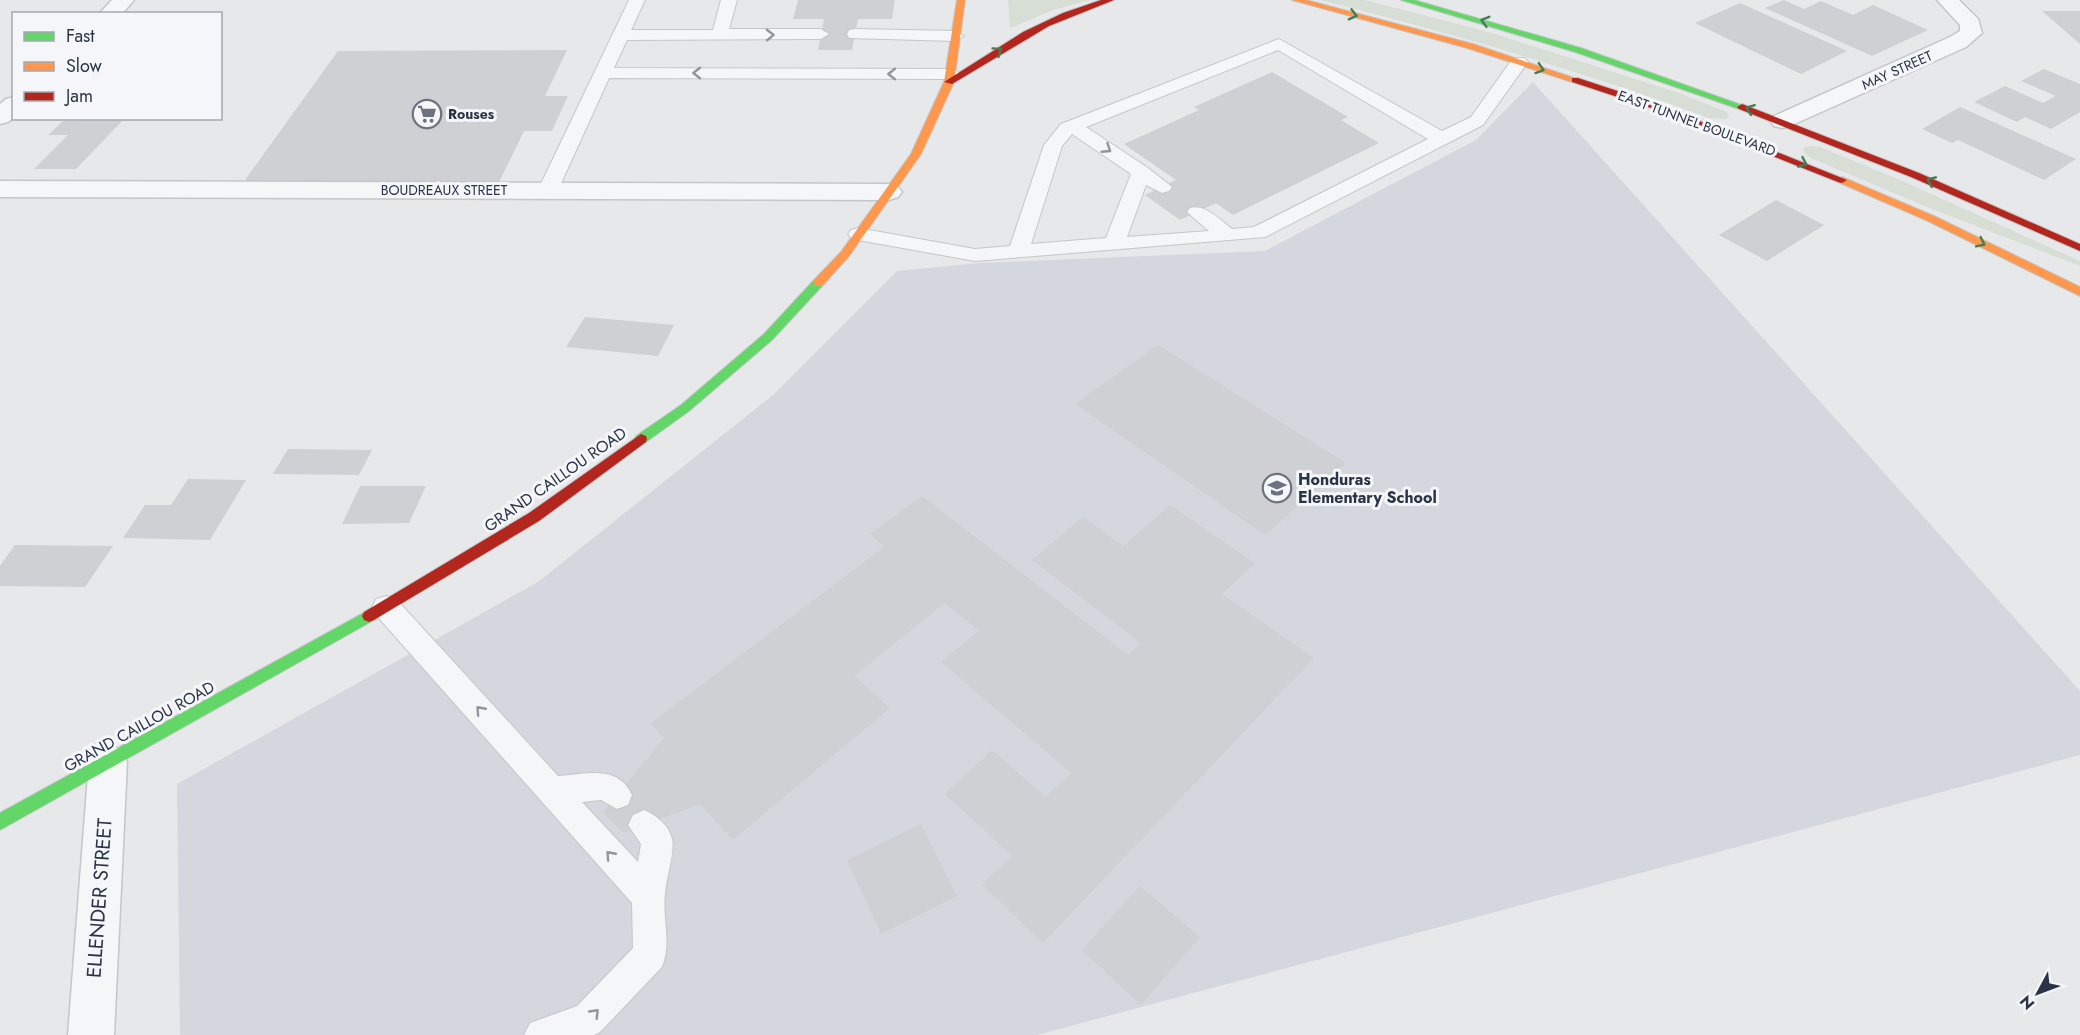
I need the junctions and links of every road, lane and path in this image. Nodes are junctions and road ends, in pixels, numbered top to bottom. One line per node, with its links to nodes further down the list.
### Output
1 (124, 0): 9 (street)
2 (637, 0): 12 (lane)
3 (729, 0): 13 (lane)
4 (961, 0): 14 (main road, GRAND CAILLOU ROAD)
5 (1110, 0): 17 (main road, one-way to 5)
6 (1296, 0): 15 (main road, EAST TUNNEL BOULEVARD, one-way to 15)
7 (1405, 0): 20 (main road, EAST TUNNEL BOULEVARD, one-way to 7)
8 (1947, 0): 20 (street, MAY STREET)
9 (112, 12)
10 (821, 34): 13 (lane, one-way to 10)
11 (855, 34): 14 (lane)
12 (620, 35): 13 (lane); 16 (lane)
13 (719, 36)
14 (956, 36): 17 (main road, GRAND CAILLOU ROAD)
15 (1519, 62): 22 (lane); 34 (main road, EAST TUNNEL BOULEVARD, one-way to 34)
16 (602, 74): 17 (lane, one-way to 16); 26 (lane)
17 (950, 78): 27 (main road, GRAND CAILLOU ROAD)
18 (12, 106): 19 (street)
19 (0, 117)
20 (1782, 121): 32 (main road, EAST TUNNEL BOULEVARD, one-way to 20)
21 (1072, 126): 22 (lane); 23 (lane, one-way to 23); 33 (lane)
22 (1442, 139): 30 (lane)
23 (1141, 171): 24 (lane); 31 (lane)
24 (1162, 187)
25 (0, 189): 26 (street, BOUDREAUX STREET)
26 (548, 190): 27 (street, BOUDREAUX STREET)
27 (889, 192): 29 (main road, GRAND CAILLOU ROAD)
28 (1197, 212): 30 (lane)
29 (858, 234): 33 (lane); 35 (main road, GRAND CAILLOU ROAD)
30 (1227, 235): 31 (lane)
31 (1114, 244): 33 (lane)
32 (2080, 248)
33 (1018, 253)
34 (2080, 292)
35 (386, 607): 36 (main road, GRAND CAILLOU ROAD); 37 (lane, one-way to 35)
36 (108, 762): 39 (main road, GRAND CAILLOU ROAD); 42 (street, ELLENDER STREET)
37 (552, 790): 38 (lane); 41 (lane, one-way to 37)
38 (617, 795)
39 (5, 816)
40 (644, 825): 41 (lane)
41 (648, 897): 43 (lane, one-way to 41)
42 (91, 1035)
43 (542, 1035)

